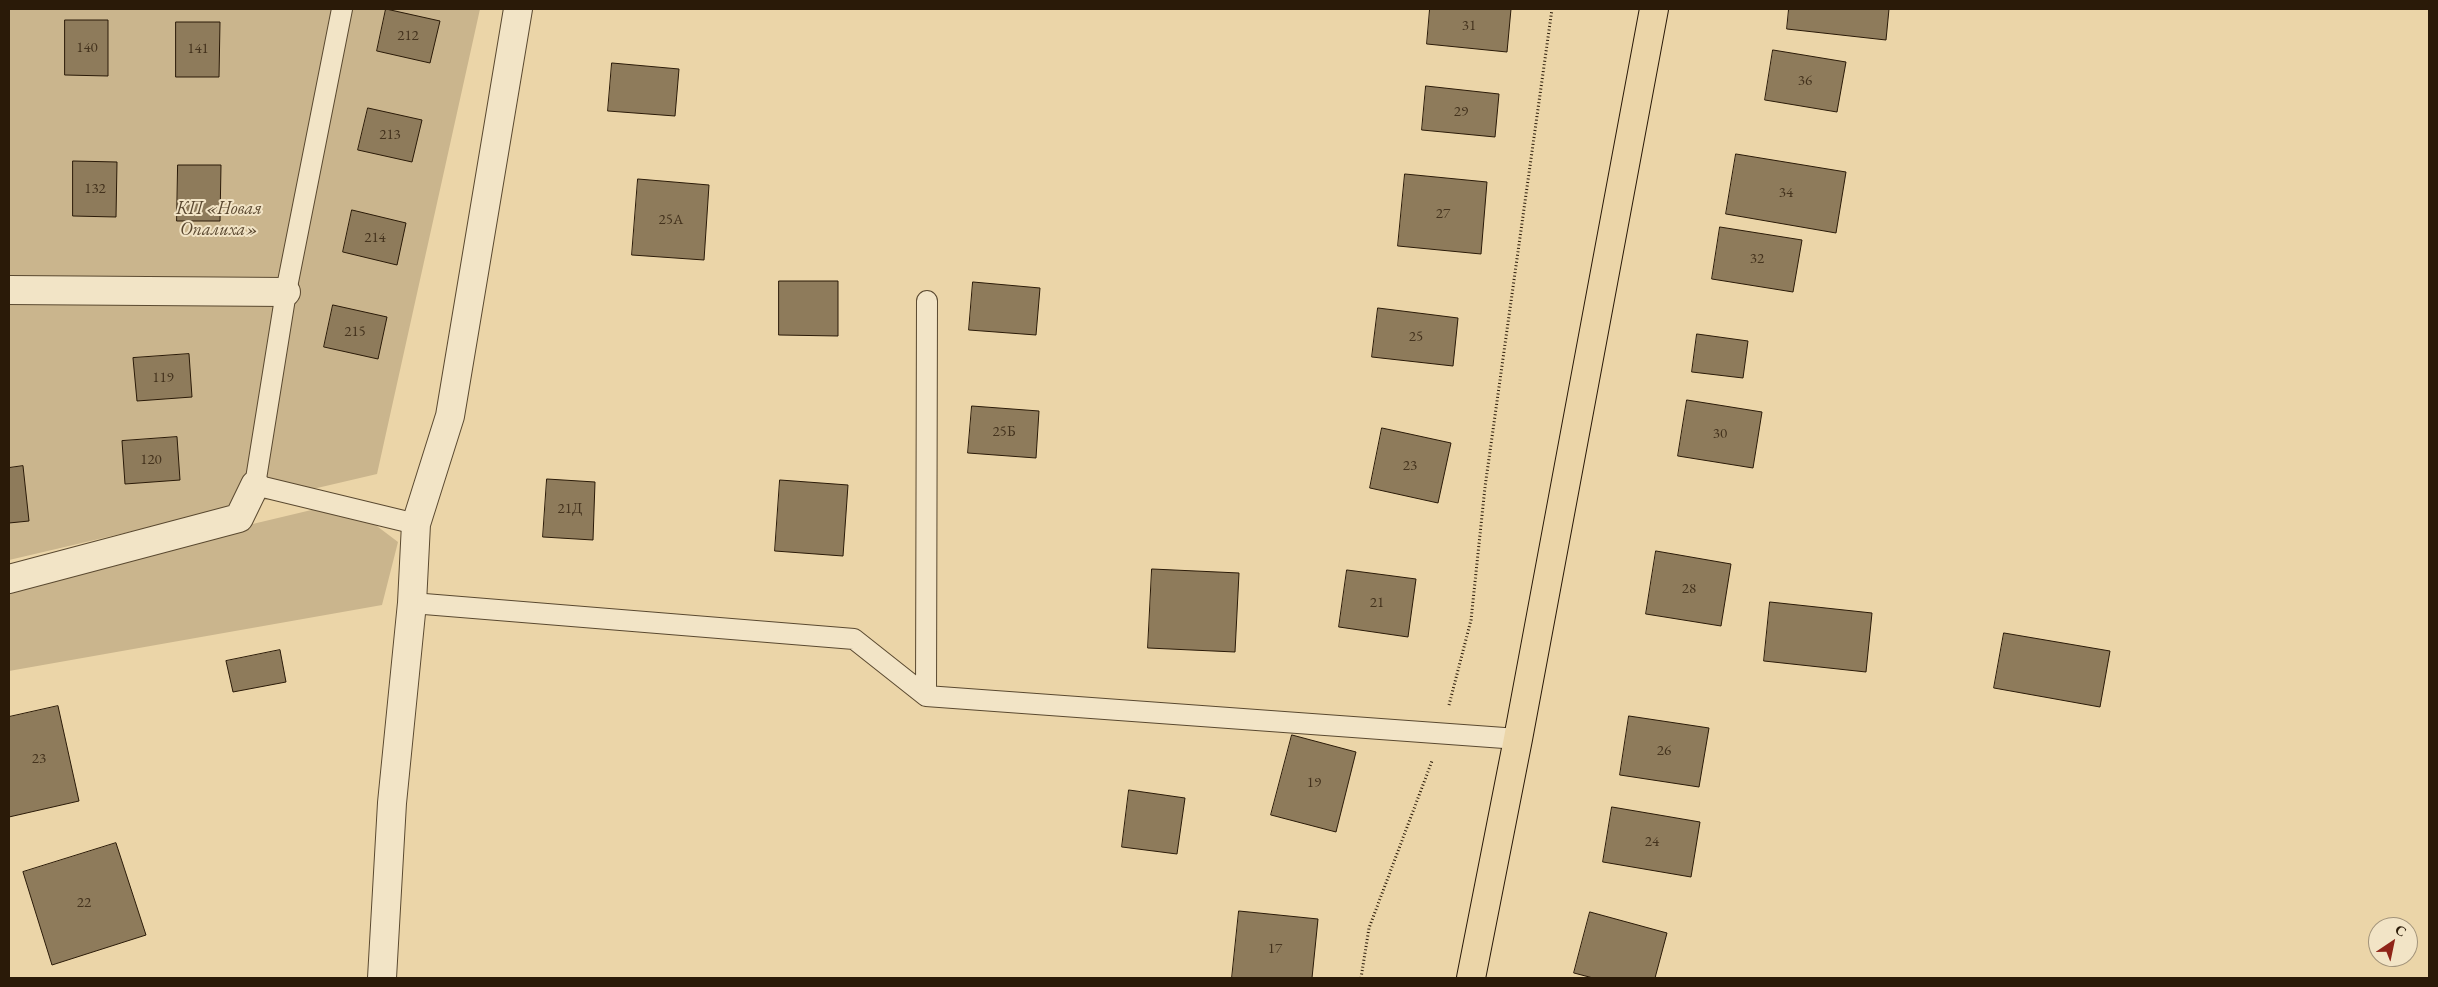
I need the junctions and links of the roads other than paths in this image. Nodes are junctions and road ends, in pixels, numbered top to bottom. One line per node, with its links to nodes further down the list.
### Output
1 (342, 9): 5 (lane)
2 (518, 9): 8 (street)
3 (1654, 9): 12 (main road)
4 (9, 290): 5 (street)
5 (286, 292): 7 (lane)
6 (927, 301): 11 (lane)
7 (255, 485): 8 (lane); 9 (street)
8 (416, 524): 10 (street)
9 (9, 579)
10 (412, 603): 11 (lane); 13 (street)
11 (926, 696): 12 (lane)
12 (1518, 739): 14 (main road)
13 (382, 978)
14 (1471, 978)

